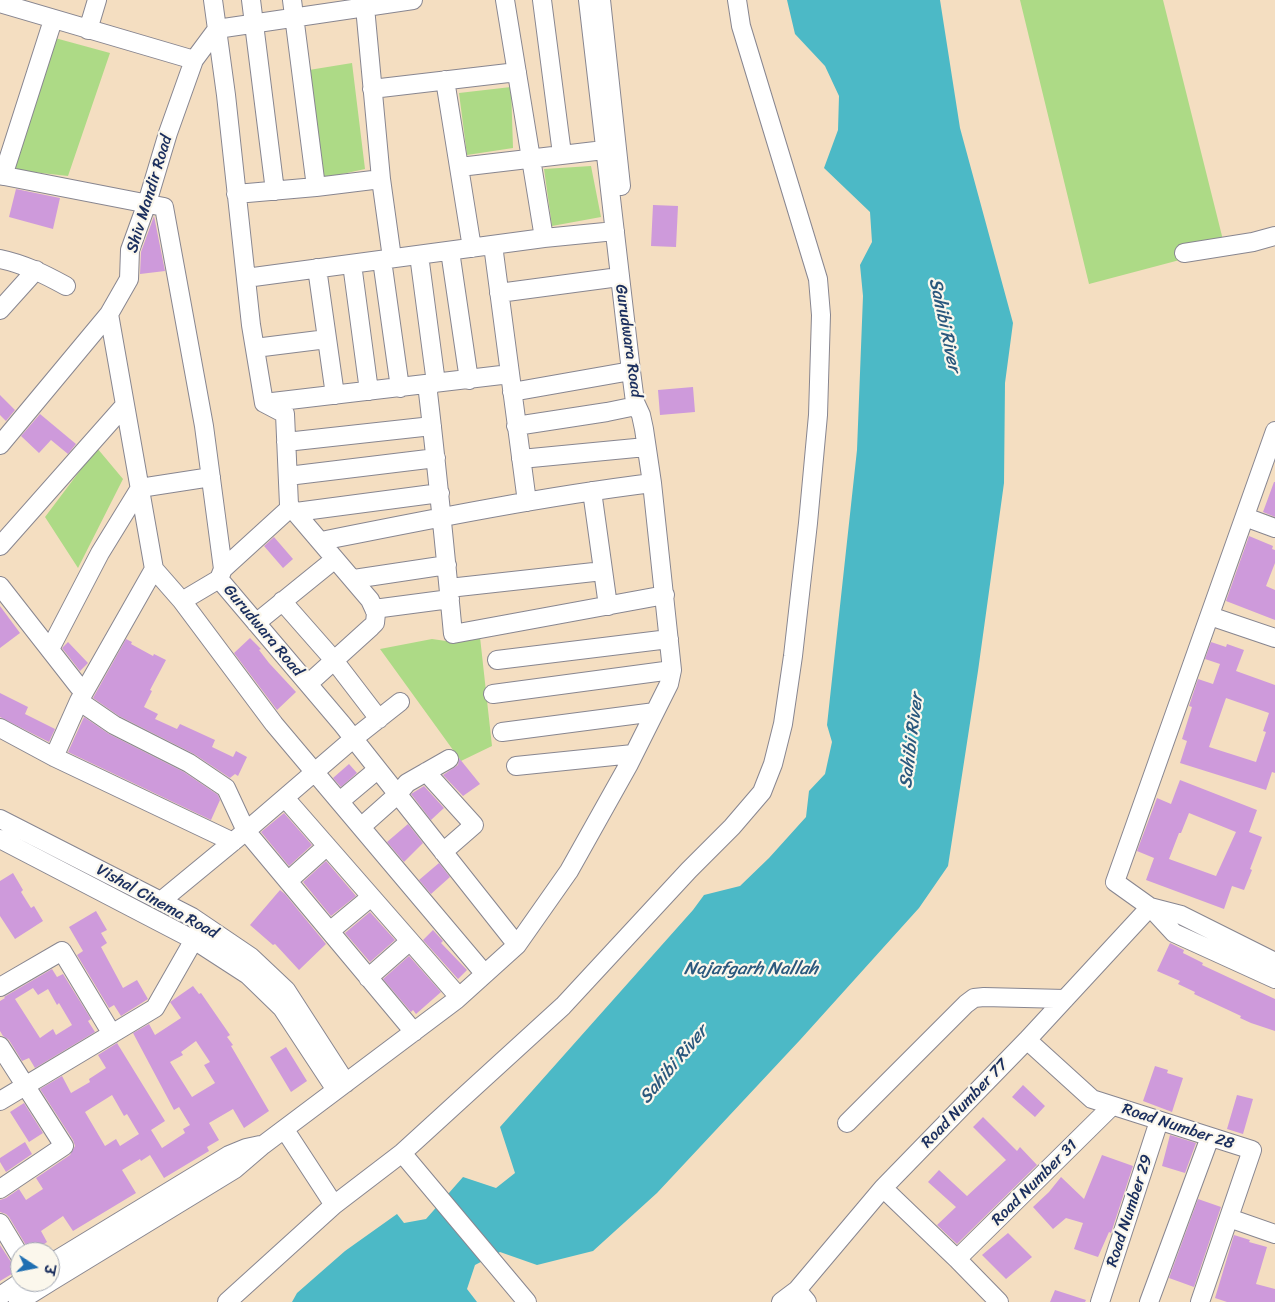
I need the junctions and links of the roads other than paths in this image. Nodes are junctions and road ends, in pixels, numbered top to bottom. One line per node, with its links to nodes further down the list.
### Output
1 (98, 0): 17 (street)
2 (213, 0): 16 (street)
3 (251, 0): 15 (street)
4 (292, 0): 13 (street)
5 (413, 0): 12 (street)
6 (505, 0): 19 (street)
7 (542, 0): 23 (street)
8 (588, 0): 22 (street, Gurudwara Road)
9 (601, 0): 63 (street, Gurudwara Road)
10 (736, 0): 160 (street)
11 (0, 3): 14 (street)
12 (365, 7): 13 (street); 21 (street)
13 (294, 18): 15 (street); 28 (street)
14 (53, 20): 17 (street); 26 (street)
15 (254, 24): 16 (street); 29 (street)
16 (217, 29): 18 (street, Shiv Mandir Road); 30 (street)
17 (88, 30): 18 (street)
18 (194, 60): 31 (street, Shiv Mandir Road)
19 (517, 72): 20 (street); 24 (street)
20 (446, 80): 21 (street); 25 (street)
21 (372, 89): 27 (street)
22 (604, 150): 23 (street); 32 (street, Gurudwara Road)
23 (562, 154): 24 (street)
24 (531, 158): 25 (street); 34 (street)
25 (460, 167): 36 (street)
26 (1, 175): 31 (street)
27 (381, 180): 28 (street); 41 (street)
28 (316, 187): 29 (street)
29 (275, 191): 30 (street)
30 (236, 194): 46 (street)
31 (147, 203): 50 (street, Shiv Mandir Road); 74 (street, Gurudwara Road)
32 (615, 231): 34 (street); 45 (street, Gurudwara Road)
33 (1275, 236): 38 (street)
34 (544, 238): 35 (street)
35 (493, 245): 36 (street); 48 (street)
36 (472, 248): 37 (street)
37 (450, 251): 39 (street); 55 (street)
38 (1184, 253)
39 (419, 255): 41 (street); 56 (street)
40 (0, 259): 44 (street)
41 (387, 259): 42 (street); 57 (street)
42 (352, 264): 43 (street); 58 (street)
43 (317, 268): 46 (street); 51 (street)
44 (36, 270): 47 (street); 49 (street)
45 (619, 277): 48 (street); 53 (street, Gurudwara Road)
46 (246, 278): 52 (street)
47 (66, 286)
48 (499, 293): 54 (street)
49 (0, 310)
50 (109, 314): 62 (street); 68 (street, Shiv Mandir Road)
51 (327, 340): 52 (street); 60 (street)
52 (255, 348): 61 (street)
53 (630, 371): 59 (street); 63 (street, Gurudwara Road)
54 (510, 374): 55 (street); 59 (street)
55 (469, 380): 56 (street)
56 (431, 383): 57 (street); 64 (street)
57 (400, 388): 58 (street)
58 (368, 391): 60 (street)
59 (512, 392): 65 (street)
60 (335, 395): 61 (street)
61 (264, 404): 67 (street)
62 (125, 405): 76 (street); 85 (street)
63 (639, 410): 65 (street); 69 (street)
64 (432, 426): 67 (street); 70 (street)
65 (516, 426): 72 (street)
66 (1275, 431): 71 (street)
67 (286, 442): 73 (street)
68 (0, 445)
69 (646, 447): 72 (street); 75 (street)
70 (436, 458): 73 (street); 78 (street)
71 (1270, 458): 82 (street)
72 (521, 459): 79 (street)
73 (288, 476): 80 (street)
74 (211, 477): 76 (street); 90 (street, Gurudwara Road)
75 (652, 483): 77 (street); 94 (street)
76 (140, 488): 88 (street); 103 (street)
77 (592, 490): 79 (street); 89 (street)
78 (440, 493): 80 (street); 81 (street)
79 (528, 502): 81 (street)
80 (293, 510): 84 (street); 90 (street)
81 (440, 517): 84 (street); 87 (street)
82 (1245, 517): 83 (street); 99 (street)
83 (1275, 528)
84 (321, 541): 86 (street)
85 (0, 546)
86 (335, 559): 91 (street); 95 (street)
87 (447, 565): 91 (street); 93 (street)
88 (154, 569): 96 (street); 108 (street)
89 (603, 570): 93 (street); 97 (street)
90 (221, 574): 96 (street); 100 (street, Gurudwara Road)
91 (354, 579): 98 (street)
92 (0, 586): 103 (street)
93 (449, 594): 97 (street); 98 (street)
94 (665, 595): 97 (street); 102 (street)
95 (282, 601): 100 (street); 104 (street)
96 (182, 602): 121 (street)
97 (608, 606)
98 (374, 609): 104 (street)
99 (1210, 616): 101 (street); 135 (street)
100 (256, 622): 107 (street, Gurudwara Road)
101 (1275, 638)
102 (669, 639): 105 (street); 106 (street)
103 (50, 649): 108 (street)
104 (333, 659): 107 (street); 112 (street)
105 (498, 660)
106 (672, 670): 109 (street); 111 (street)
107 (308, 684): 115 (street, Gurudwara Road)
108 (79, 694): 117 (street); 128 (street)
109 (493, 694)
110 (400, 702): 112 (street)
111 (655, 712): 114 (street); 116 (street)
112 (379, 718): 115 (street)
113 (0, 728): 117 (street)
114 (502, 732)
115 (353, 739): 120 (street, Gurudwara Road); 121 (street)
116 (633, 754): 119 (street); 139 (street)
117 (54, 757): 128 (street)
118 (449, 760): 122 (street)
119 (516, 766)
120 (378, 770): 123 (street, Gurudwara Road); 125 (street)
121 (316, 772): 124 (street); 125 (street)
122 (426, 772): 123 (street); 131 (street)
123 (397, 795): 127 (street); 131 (street, Gurudwara Road)
124 (285, 798): 128 (street); 130 (street)
125 (340, 801): 127 (street)
126 (0, 819): 134 (street, Vishal Cinema Road)
127 (361, 826): 141 (street)
128 (240, 837): 132 (street); 134 (street)
129 (0, 839): 137 (street, Vishal Cinema Road)
130 (327, 846): 132 (street); 133 (street)
131 (443, 852): 139 (street, Gurudwara Road)
132 (288, 881): 136 (street)
133 (371, 897): 136 (street); 138 (street)
134 (161, 902): 137 (street, Vishal Cinema Road)
135 (1150, 907): 140 (street); 143 (street); 146 (street, Road Number 77)
136 (330, 931): 142 (street)
137 (199, 932): 148 (street); 152 (street, Vishal Cinema Road)
138 (410, 941): 142 (street); 145 (street)
139 (517, 945): 141 (street)
140 (1275, 962)
141 (484, 973): 145 (street)
142 (368, 978): 147 (street)
143 (1275, 979)
144 (0, 987): 148 (street)
145 (459, 997): 147 (street)
146 (1065, 1000): 149 (street, Road Number 77); 156 (street)
147 (414, 1032): 152 (street)
148 (112, 1034): 151 (street)
149 (1028, 1040): 154 (street, Road Number 28); 161 (street, Road Number 77)
150 (0, 1046): 151 (street)
151 (26, 1086): 153 (street); 162 (street)
152 (341, 1087): 157 (street)
153 (0, 1101)
154 (1112, 1106): 155 (street, Road Number 28); 169 (street, Road Number 31)
155 (1159, 1121): 158 (street, Road Number 28); 178 (street, Road Number 29)
156 (847, 1123)
157 (285, 1130): 159 (street); 163 (street)
158 (1210, 1137): 164 (street, Road Number 28); 179 (street)
159 (263, 1145): 168 (street); 170 (street)
160 (402, 1153): 163 (street); 175 (street)
161 (883, 1188): 169 (street); 172 (street, Road Number 77)
162 (0, 1189)
163 (334, 1205): 174 (street)
164 (1229, 1218): 166 (street); 180 (street, Road Number 28)
165 (0, 1223): 167 (street)
166 (1275, 1234)
167 (12, 1242)
168 (60, 1258)
169 (957, 1259): 177 (street)
170 (60, 1276)
171 (34, 1292): 173 (street)
172 (802, 1296): 176 (street, Road Number 77)
173 (18, 1302)
174 (227, 1302)
175 (527, 1302)
176 (781, 1302)
177 (999, 1302)
178 (1100, 1302)
179 (1149, 1302)
180 (1200, 1302)

